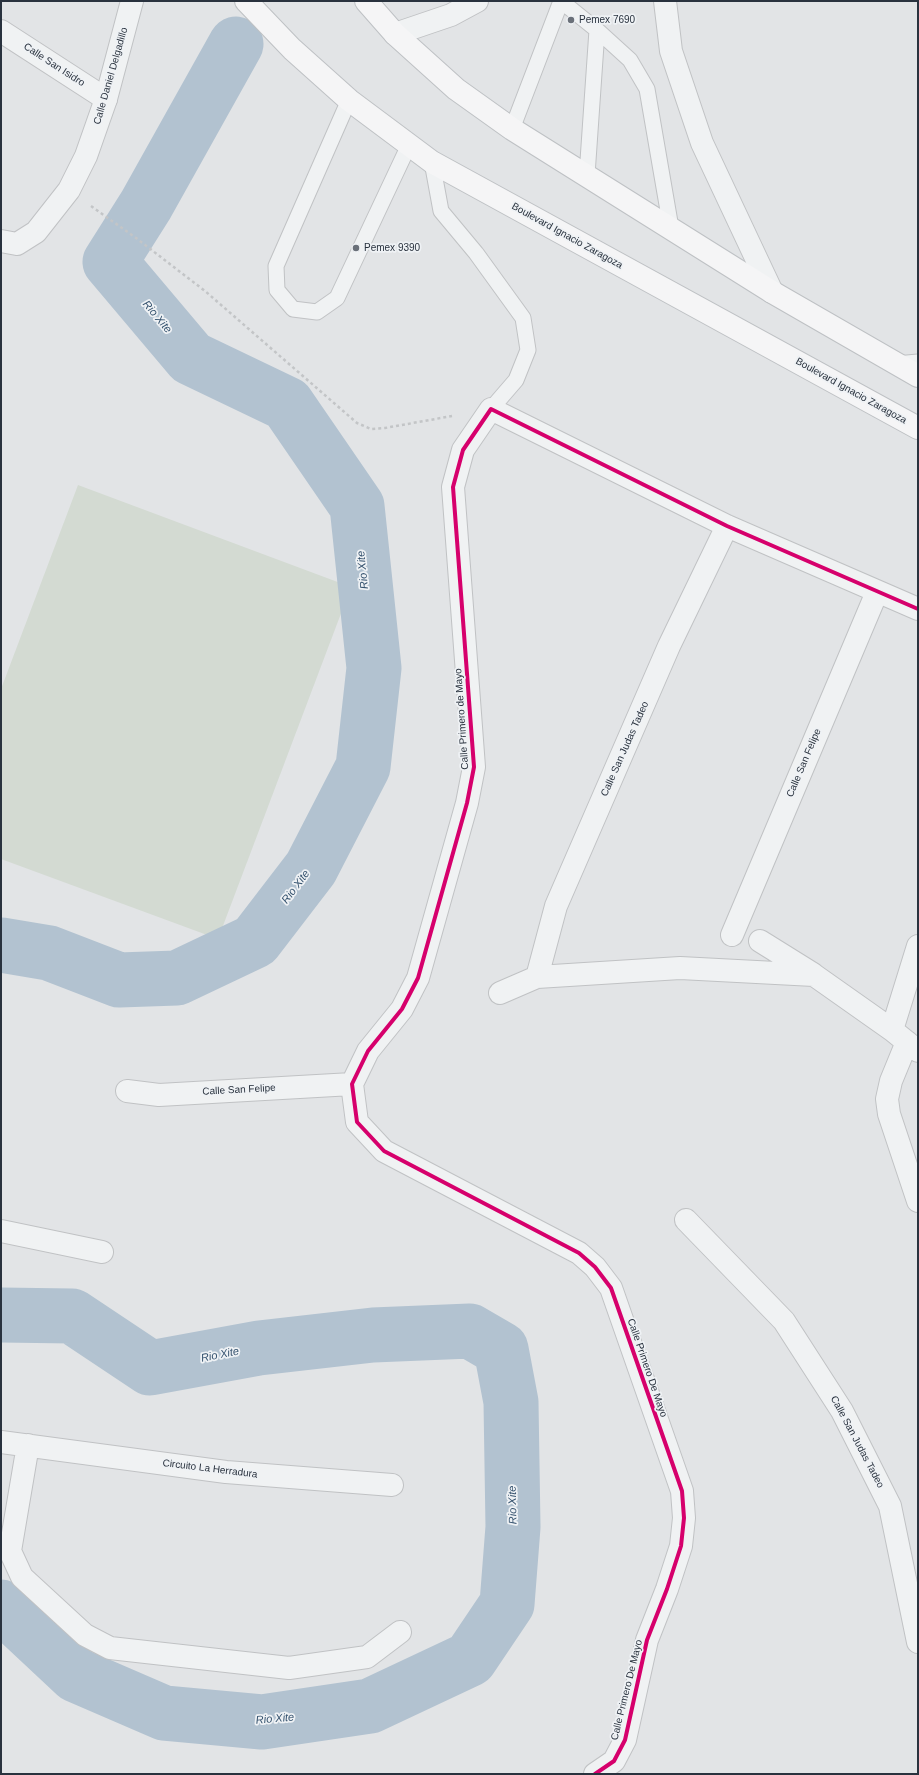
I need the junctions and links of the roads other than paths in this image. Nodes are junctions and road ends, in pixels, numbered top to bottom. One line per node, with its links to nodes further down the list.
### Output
1 (132, 1): 10 (street, Calle Daniel Delgadillo)
2 (246, 1): 11 (main road, Boulevard Ignacio Zaragoza)
3 (366, 1): 9 (main road)
4 (477, 1): 9 (street)
5 (561, 1): 7 (lane); 12 (lane)
6 (665, 1): 18 (street)
7 (598, 30): 15 (lane); 16 (lane)
8 (1, 31): 10 (street, Calle San Isidro)
9 (395, 34): 12 (main road)
10 (106, 100): 17 (street, Calle Daniel Delgadillo)
11 (349, 100): 13 (main road, Boulevard Ignacio Zaragoza); 13 (lane)
12 (512, 128): 15 (main road)
13 (409, 145): 14 (main road, Boulevard Ignacio Zaragoza)
14 (432, 162): 22 (lane); 23 (main road, Boulevard Ignacio Zaragoza)
15 (587, 175): 16 (main road)
16 (670, 228): 18 (main road)
17 (9, 242)
18 (772, 292): 20 (main road)
19 (918, 362): 20 (lane)
20 (896, 364): 21 (main road)
21 (918, 376)
22 (491, 409): 24 (street); 34 (street, Calle Primero de Mayo)
23 (918, 428)
24 (726, 526): 25 (street); 31 (street, Calle San Judas Tadeo)
25 (877, 592): 26 (street); 27 (street, Calle San Felipe)
26 (918, 609)
27 (732, 935)
28 (760, 941): 30 (street)
29 (918, 946): 33 (street)
30 (814, 975): 31 (street); 33 (street)
31 (537, 977): 32 (street)
32 (500, 993)
33 (906, 1041): 36 (street)
34 (352, 1084): 35 (street, Calle San Felipe); 45 (street, Calle Primero De Mayo)
35 (127, 1091)
36 (918, 1201)
37 (686, 1220): 44 (street, Calle San Judas Tadeo)
38 (1, 1231): 39 (street)
39 (102, 1252)
40 (1, 1442): 41 (street, Circuito La Herradura)
41 (28, 1445): 42 (street, Circuito La Herradura); 43 (street)
42 (392, 1485)
43 (400, 1632)
44 (918, 1642)
45 (595, 1774)

